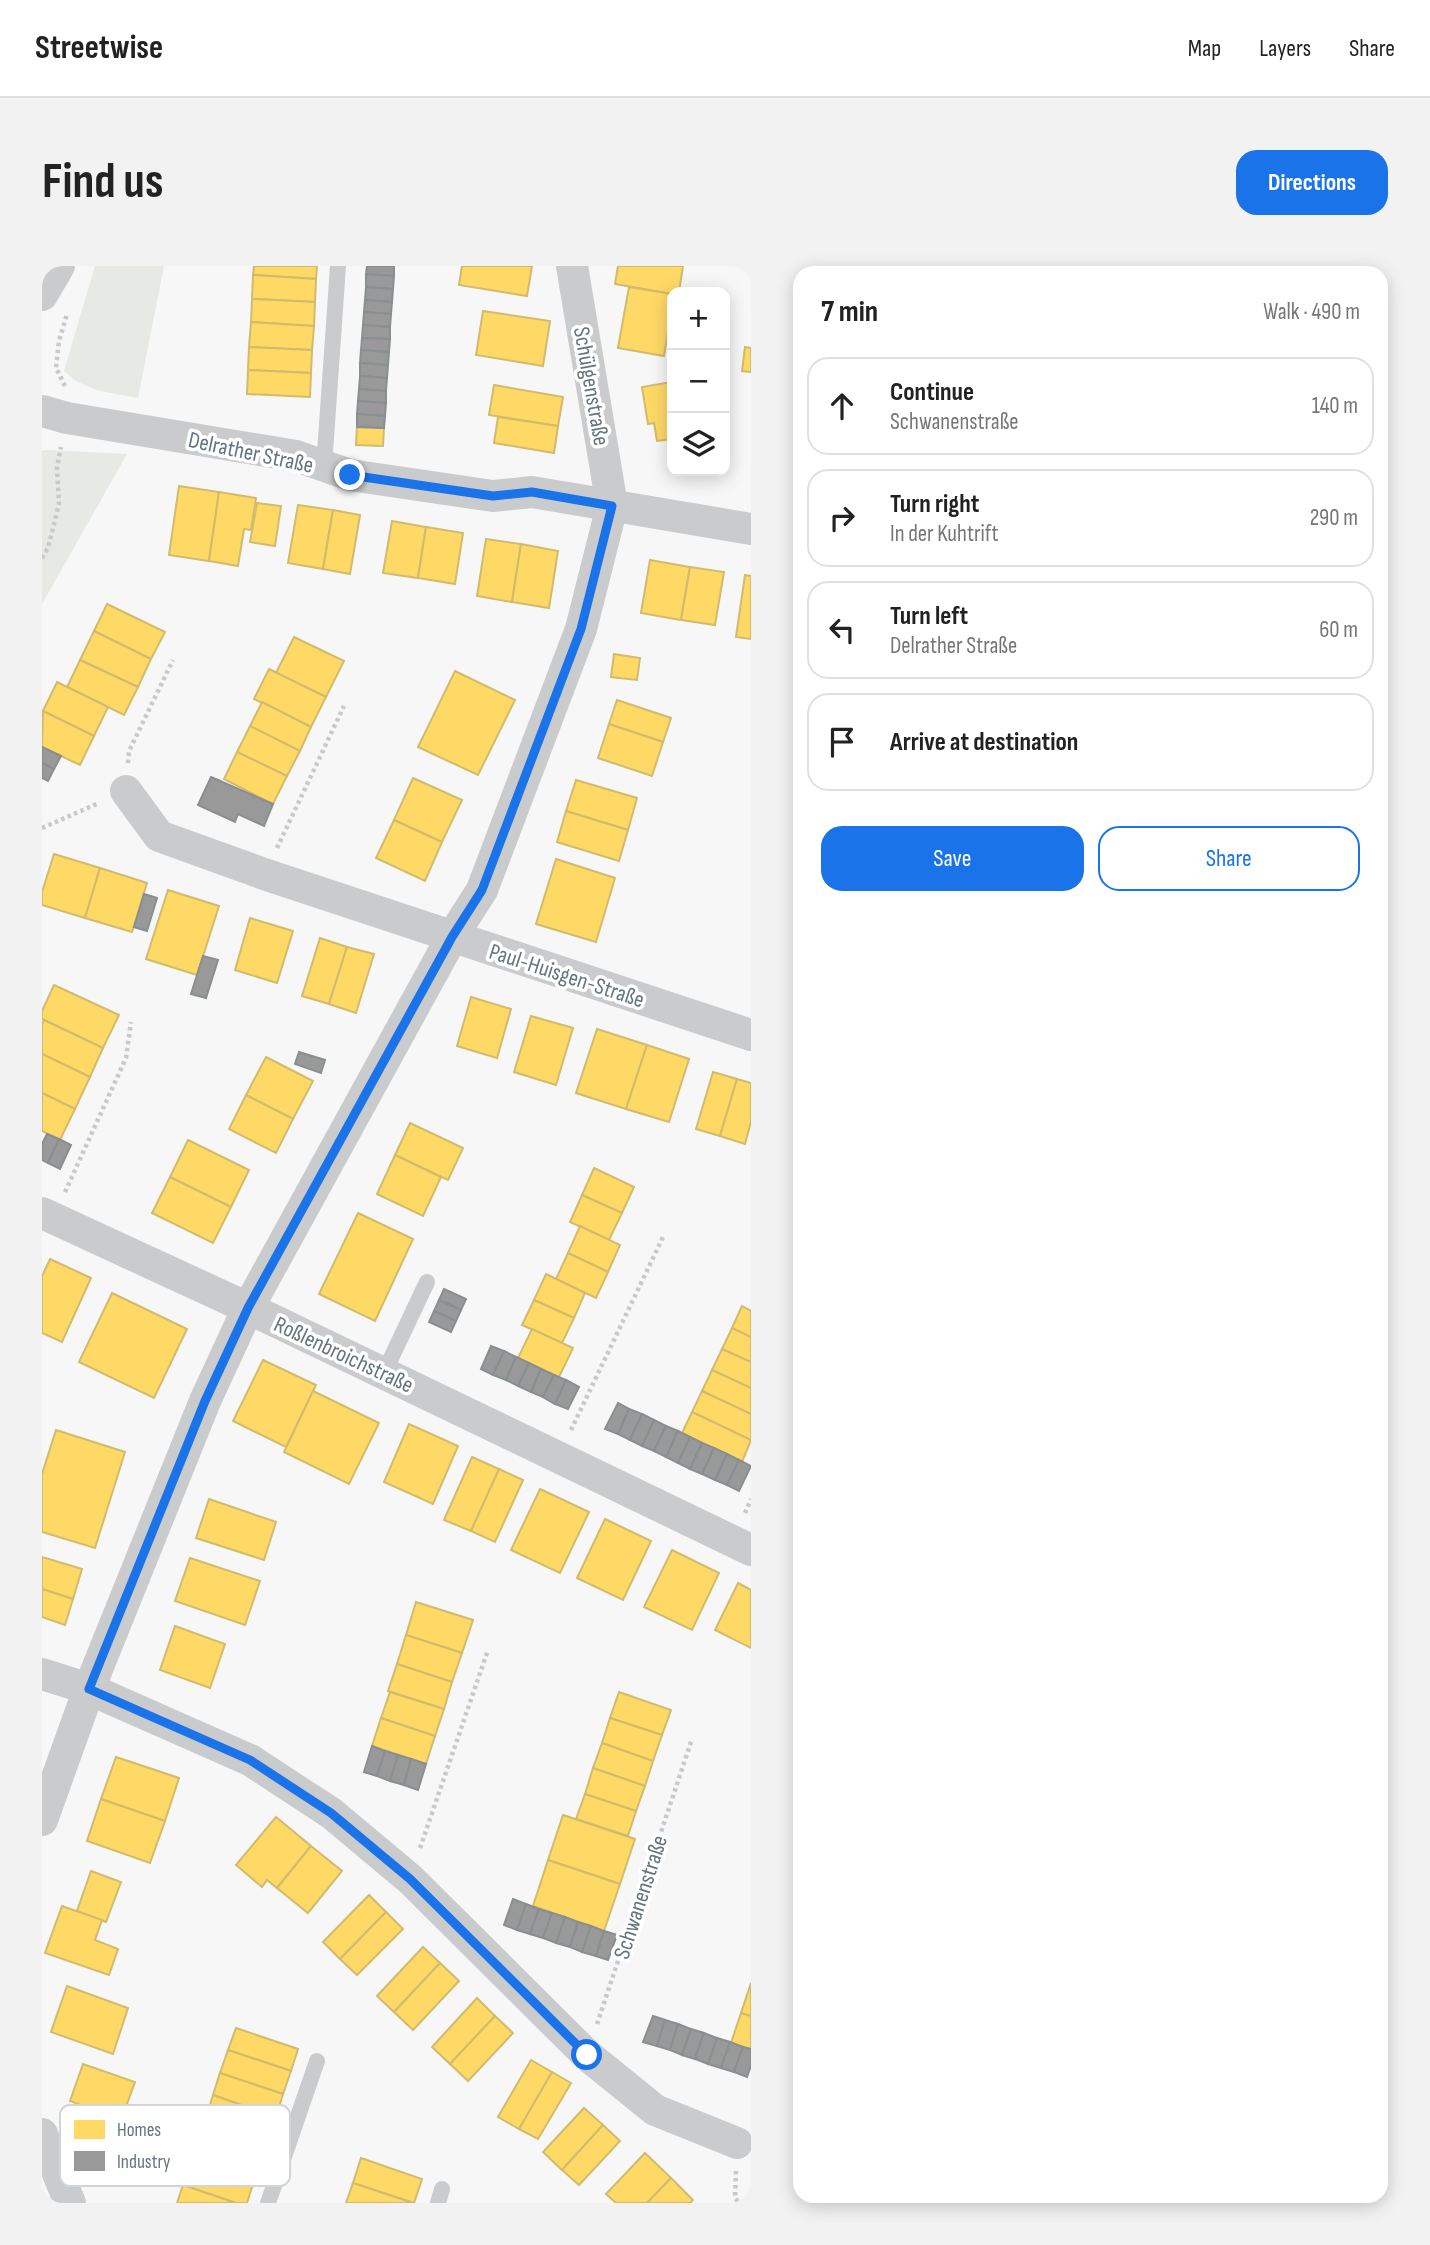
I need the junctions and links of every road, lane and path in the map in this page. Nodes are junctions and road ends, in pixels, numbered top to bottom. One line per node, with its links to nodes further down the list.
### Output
1 (60, 266): 4 (street)
2 (338, 266): 6 (lane)
3 (572, 266): 7 (street, Schülgenstraße)
4 (56, 301): 5 (path)
5 (54, 414): 6 (street, Delrather Straße); 9 (path)
6 (324, 467): 7 (street, Delrather Straße)
7 (612, 506): 8 (street, Delrather Straße); 15 (street)
8 (751, 529)
9 (42, 558)
10 (173, 660): 12 (path)
11 (344, 706): 14 (path)
12 (126, 791): 13 (path); 14 (street, Paul-Huisgen-Straße)
13 (42, 828)
14 (264, 874): 15 (street, Paul-Huisgen-Straße)
15 (452, 937): 17 (street, Paul-Huisgen-Straße); 21 (street)
16 (131, 1022): 18 (path)
17 (751, 1035)
18 (47, 1216): 21 (street, Roßlenbroichstraße)
19 (664, 1236): 23 (path)
20 (426, 1282): 22 (lane)
21 (248, 1308): 22 (street, Roßlenbroichstraße); 27 (street)
22 (384, 1373): 23 (street, Roßlenbroichstraße)
23 (558, 1456): 24 (street, Roßlenbroichstraße)
24 (751, 1550)
25 (488, 1650): 30 (path)
26 (42, 1674): 27 (street)
27 (89, 1689): 29 (street); 30 (street)
28 (692, 1739): 31 (path, Schwanenstraße)
29 (42, 1819)
30 (410, 1879): 31 (street)
31 (587, 2055): 35 (street)
32 (317, 2061): 34 (lane)
33 (42, 2134): 36 (street)
34 (290, 2139)
35 (744, 2140)
36 (60, 2178)
37 (63, 2186): 39 (street)
38 (274, 2186): 40 (lane)
39 (70, 2203)
40 (268, 2203)

